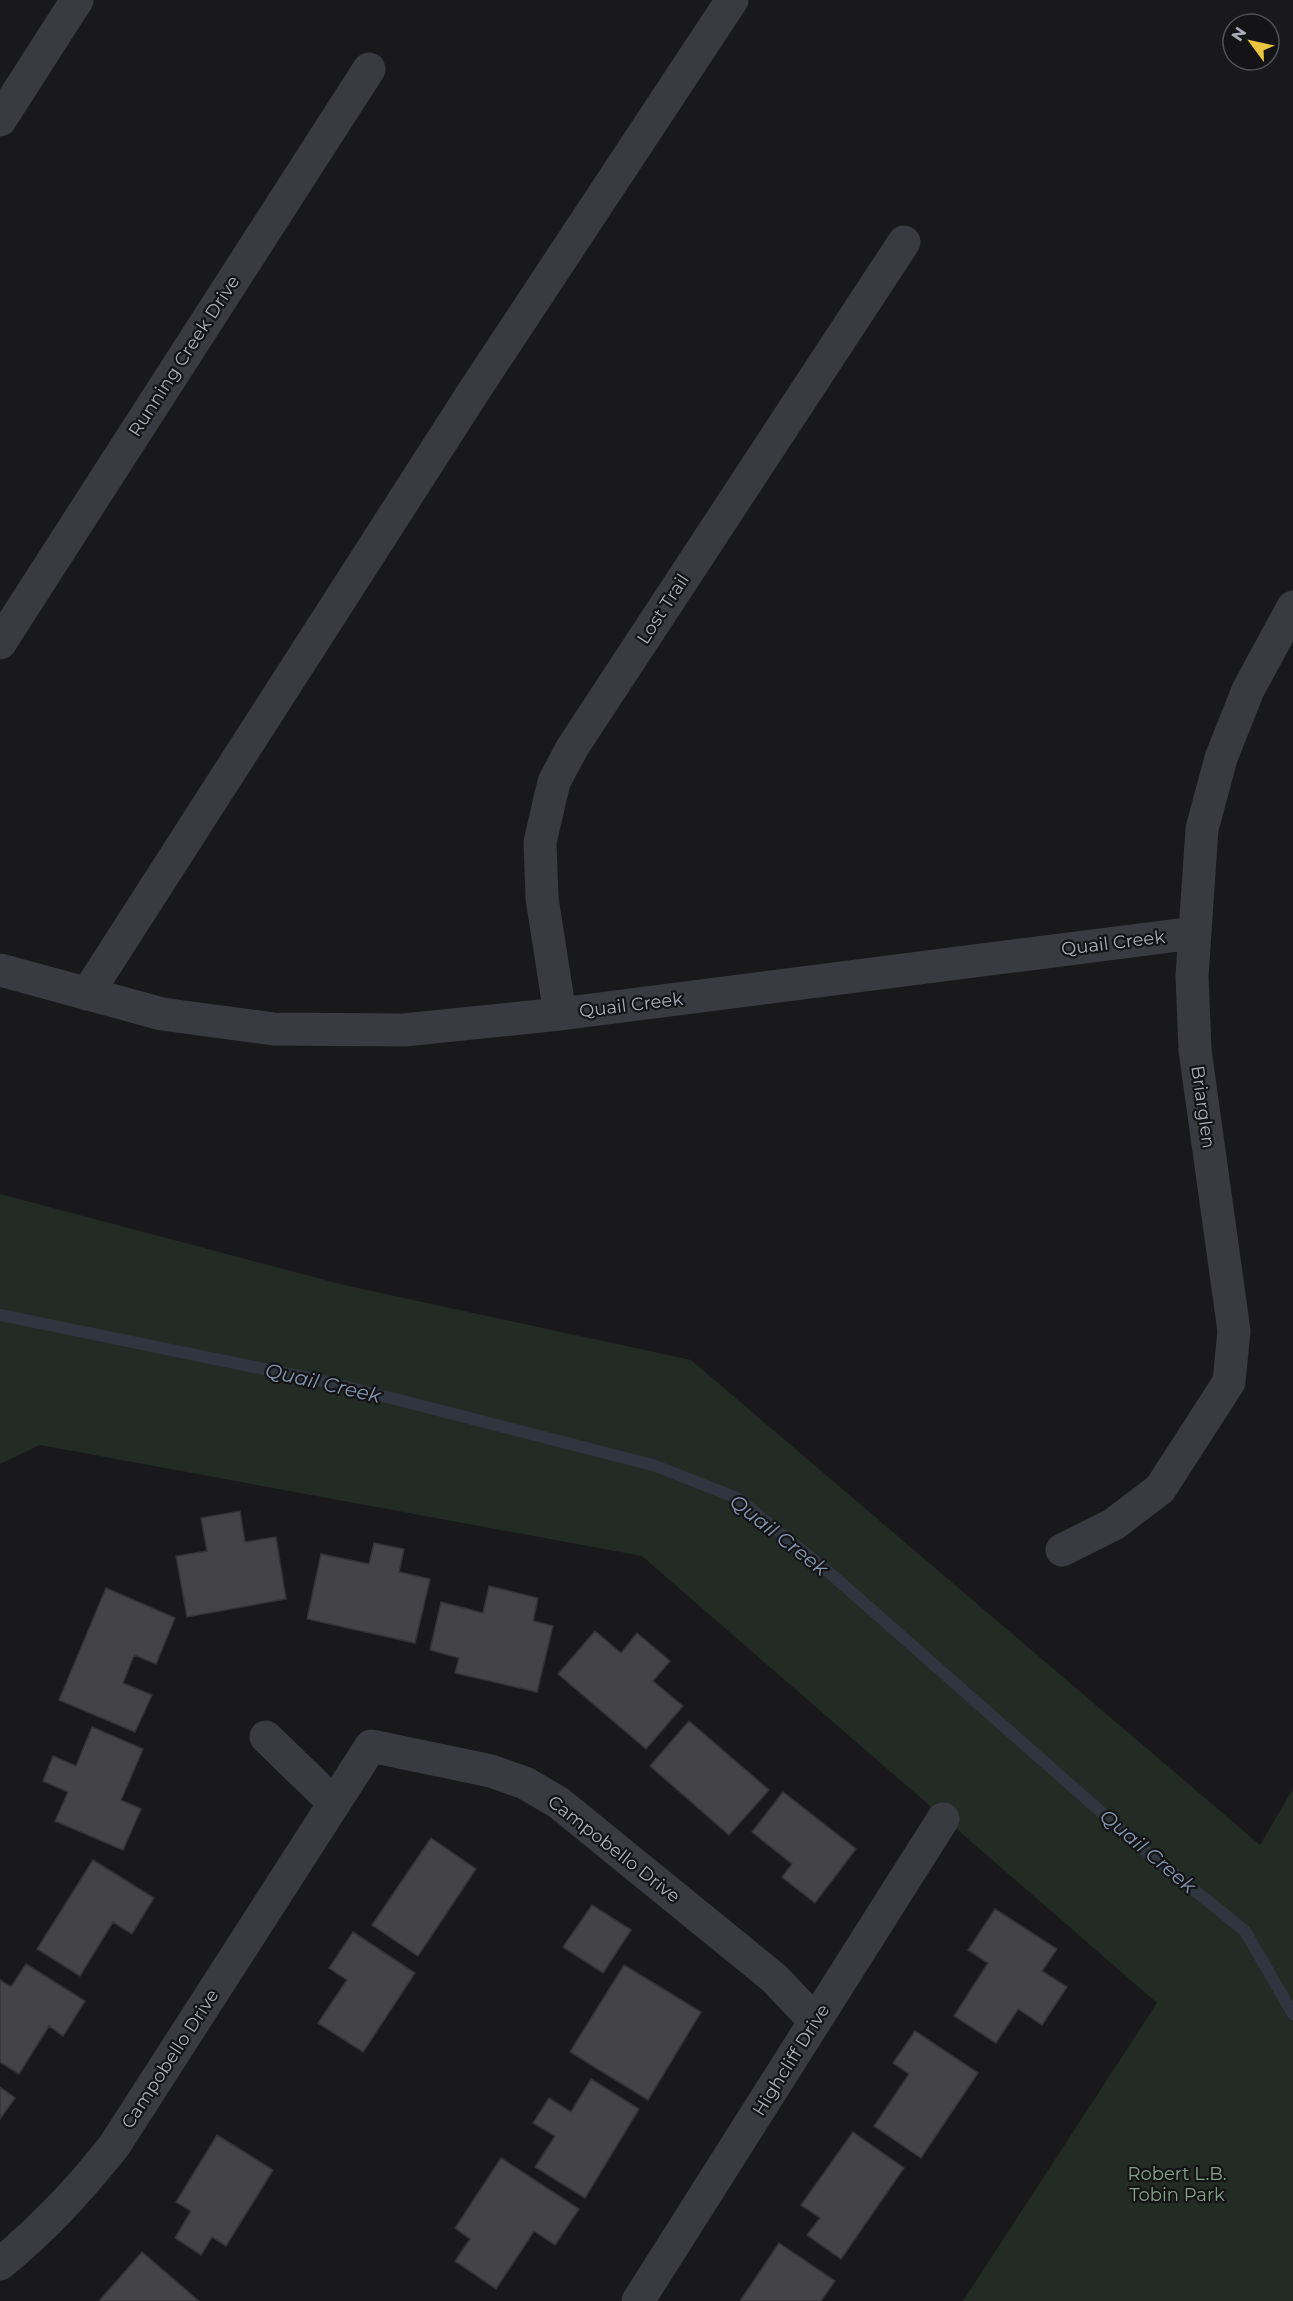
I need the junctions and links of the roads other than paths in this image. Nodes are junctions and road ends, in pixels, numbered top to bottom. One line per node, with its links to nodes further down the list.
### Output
1 (77, 0): 4 (street)
2 (732, 0): 10 (street)
3 (369, 69): 7 (street, Running Creek Drive)
4 (0, 120)
5 (904, 242): 11 (street, Lost Trail)
6 (1293, 606): 8 (street, Briarglen)
7 (0, 643)
8 (1194, 933): 11 (street, Quail Creek); 12 (street, Briarglen)
9 (0, 970): 10 (street, Quail Creek)
10 (87, 994): 11 (street, Quail Creek)
11 (560, 1014)
12 (1062, 1550)
13 (266, 1737): 14 (street)
14 (334, 1803): 16 (street, Campobello Drive); 17 (street, Campobello Drive)
15 (943, 1820): 16 (street, Highcliff Drive)
16 (815, 2021): 18 (street, Highcliff Drive)
17 (0, 2264)
18 (638, 2301)

